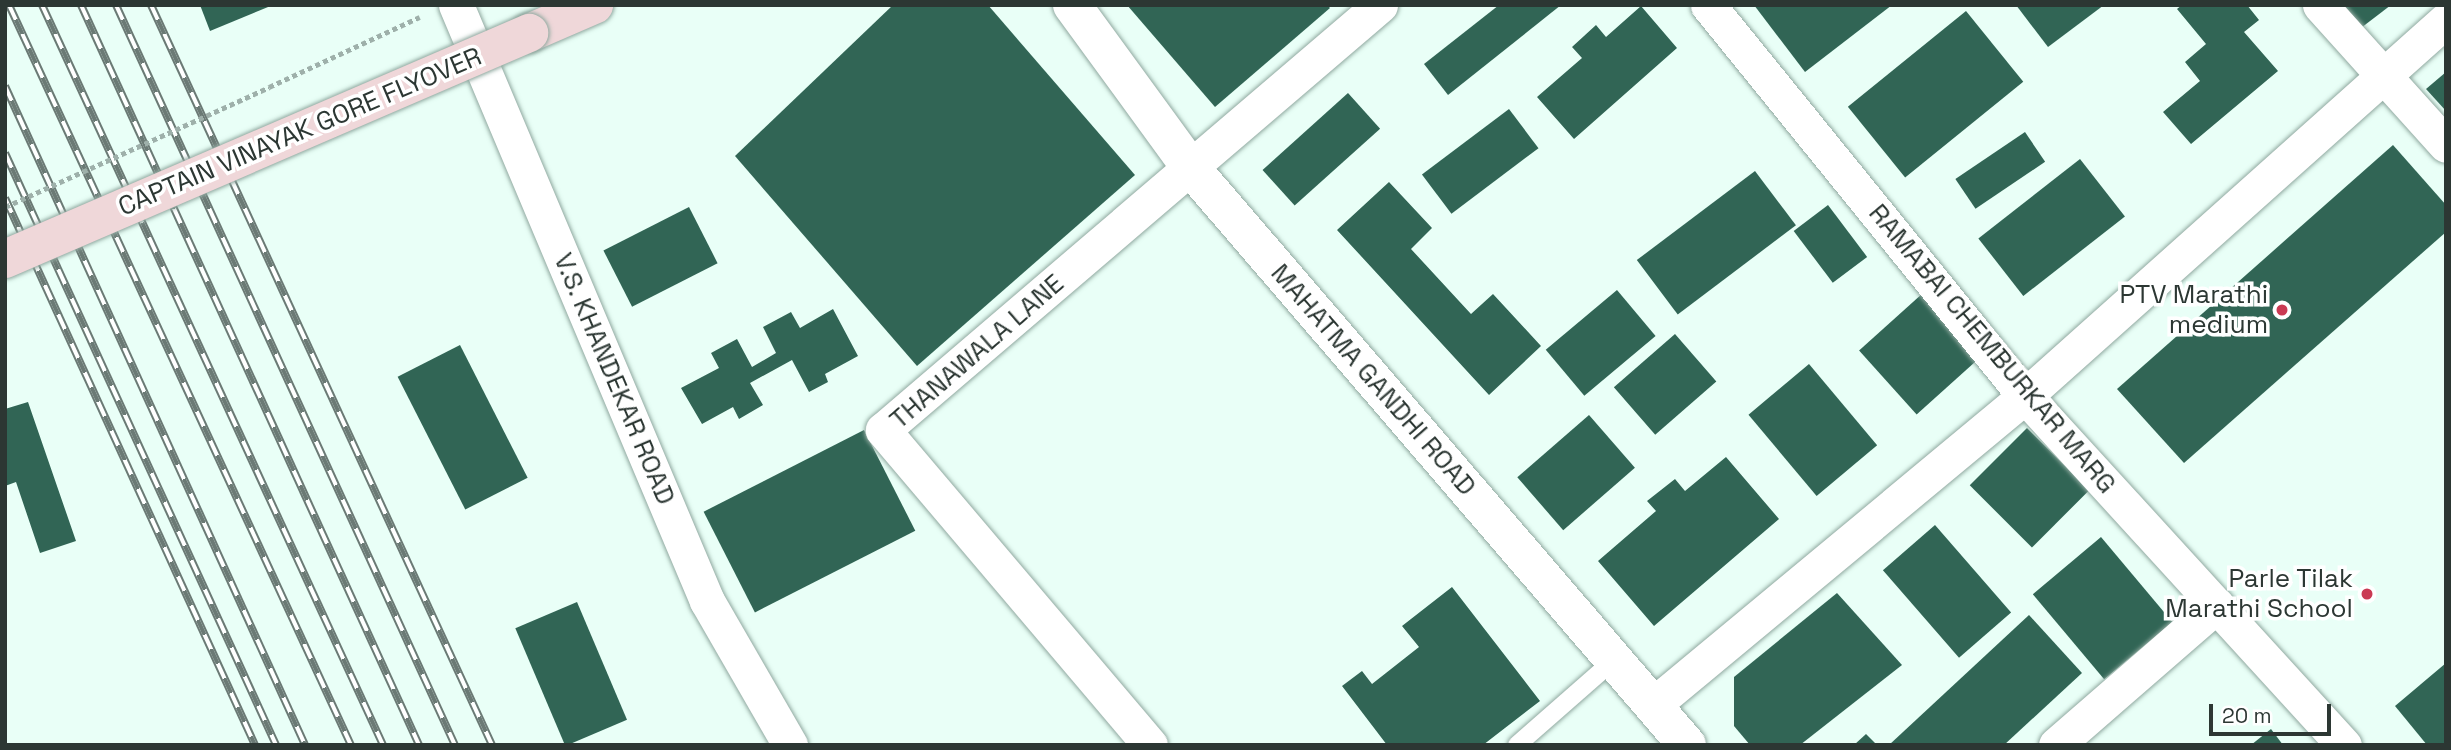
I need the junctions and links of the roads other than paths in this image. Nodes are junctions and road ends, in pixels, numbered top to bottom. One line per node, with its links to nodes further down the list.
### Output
1 (594, 5): 11 (main road, CAPTAIN VINAYAK GORE FLYOVER, bridge)
2 (1072, 5): 10 (street, MAHATMA GANDHI ROAD)
3 (1380, 5): 10 (street, THANAWALA LANE)
4 (1708, 5): 12 (street, RAMABAI CHEMBURKAR MARG)
5 (2319, 5): 8 (street)
6 (442, 10): 16 (street, V.S. KHANDEKAR ROAD)
7 (2446, 20): 8 (street)
8 (2383, 76): 9 (street); 12 (street)
9 (2446, 145)
10 (1191, 168): 14 (street, MAHATMA GANDHI ROAD); 17 (street, THANAWALA LANE)
11 (5, 259)
12 (2025, 397): 13 (street, RAMABAI CHEMBURKAR MARG); 15 (street)
13 (2217, 605): 20 (street); 21 (street, RAMABAI CHEMBURKAR MARG)
14 (1614, 660): 15 (street, MAHATMA GANDHI ROAD); 18 (lane)
15 (1653, 705): 19 (street, MAHATMA GANDHI ROAD)
16 (790, 745)
17 (1150, 745)
18 (1517, 745)
19 (1687, 745)
20 (2056, 745)
21 (2344, 745)

